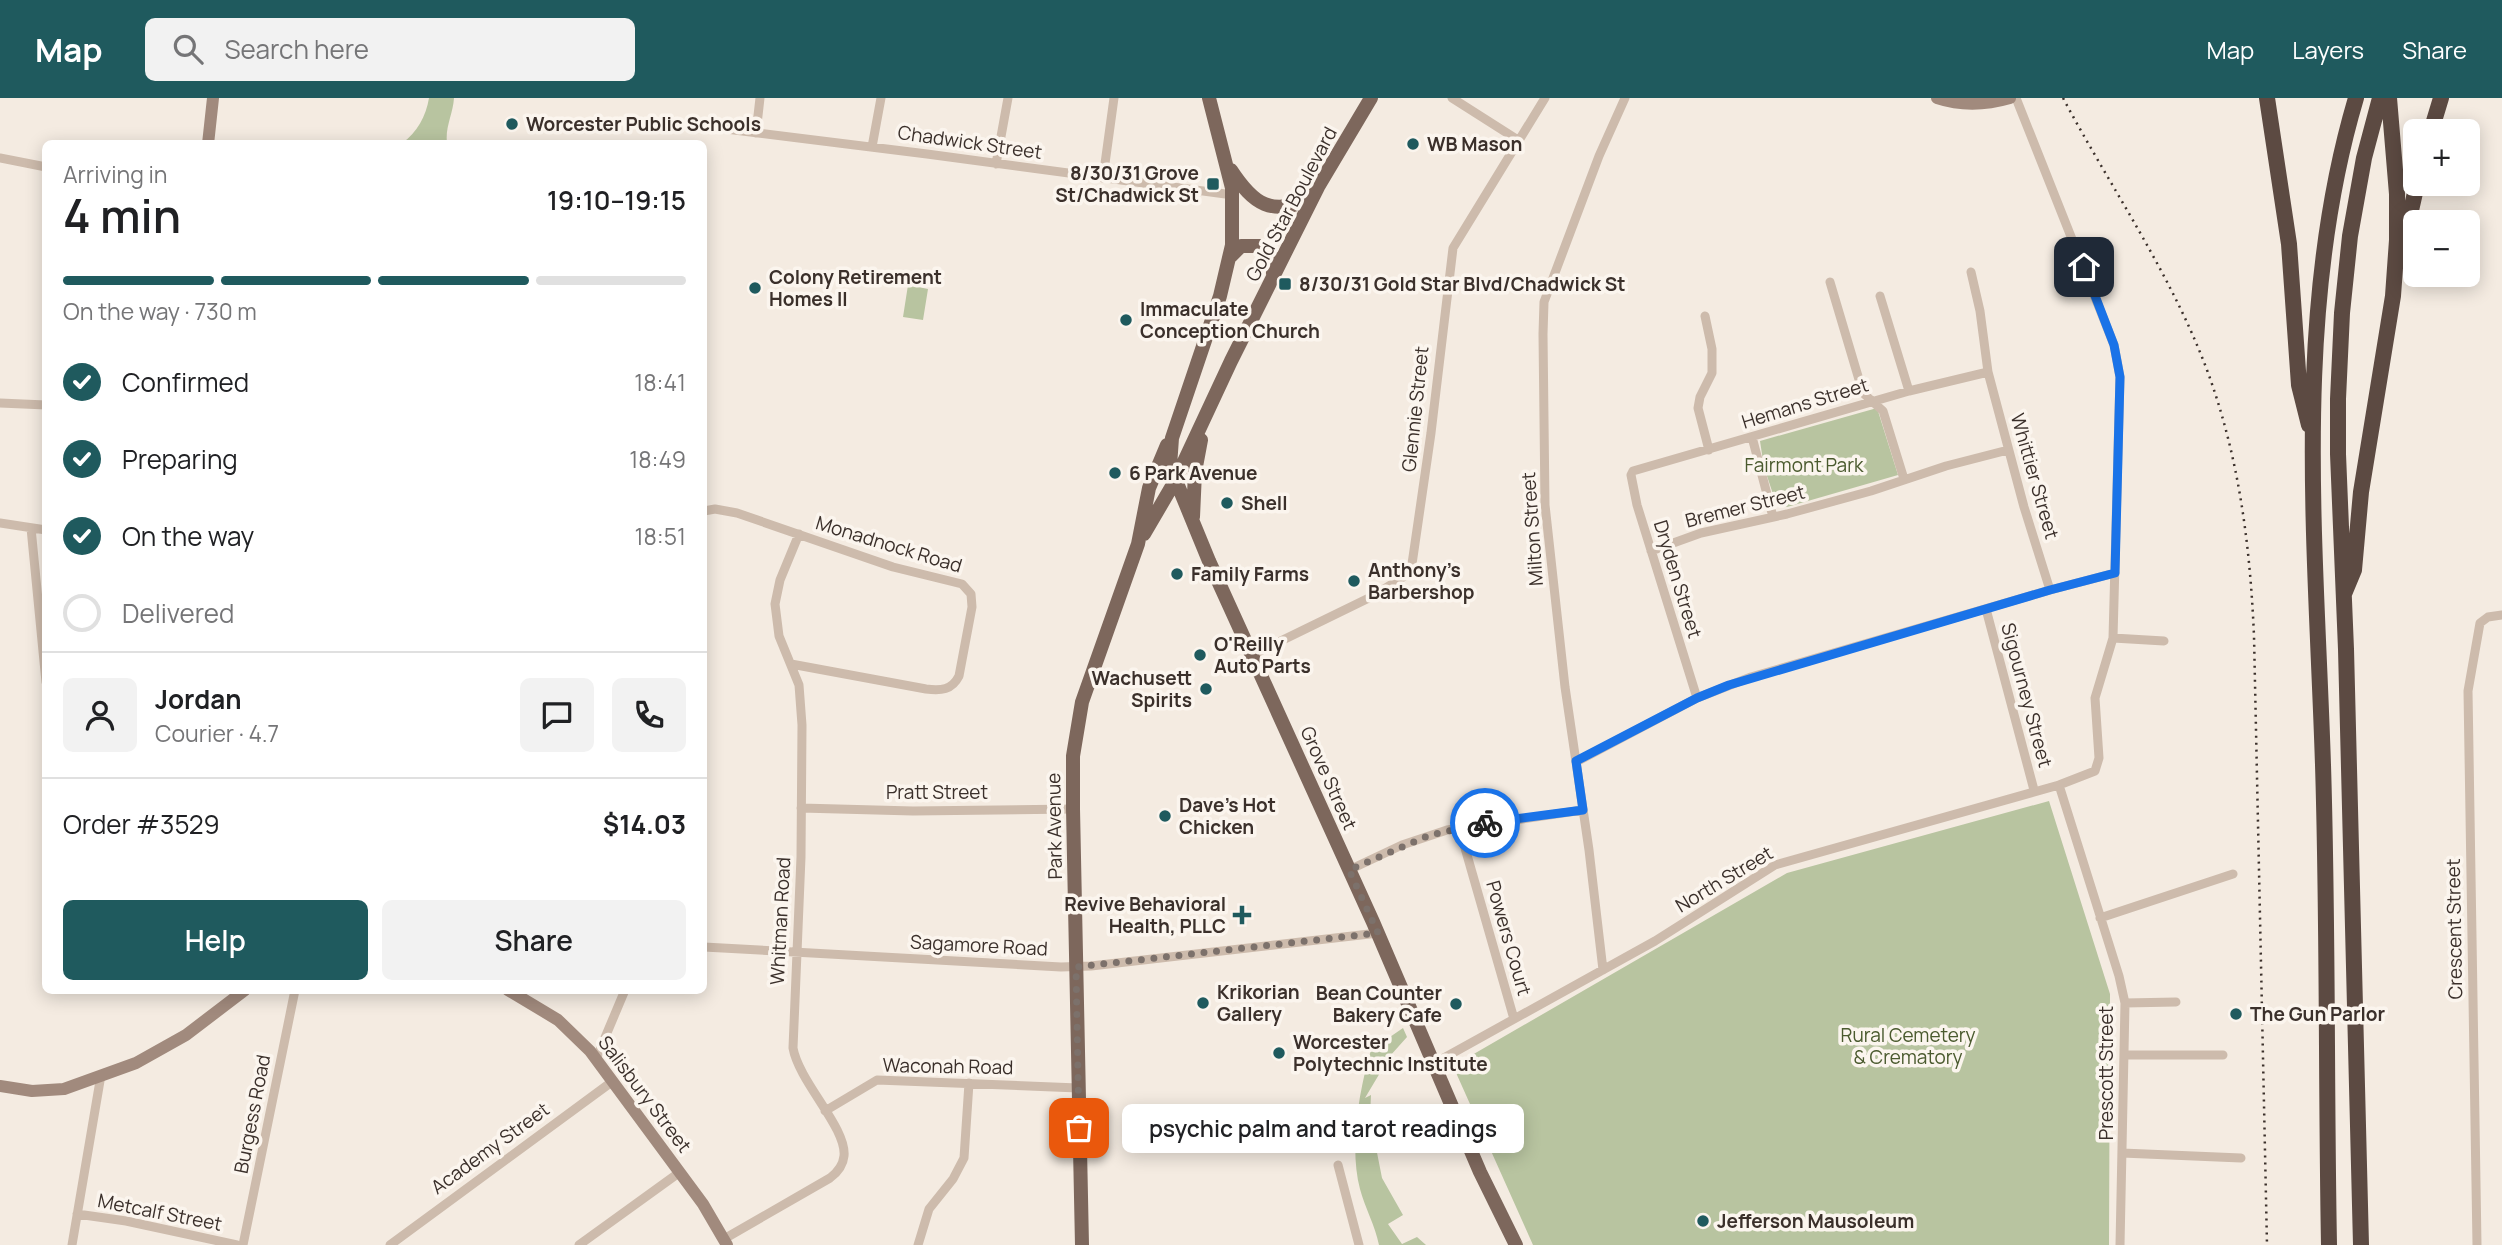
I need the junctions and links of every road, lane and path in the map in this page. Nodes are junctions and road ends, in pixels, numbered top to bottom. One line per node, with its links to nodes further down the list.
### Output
1 (213, 98): 22 (main road)
2 (760, 98): 21 (street)
3 (881, 98): 24 (street)
4 (1008, 98): 27 (street)
5 (1114, 98): 29 (street)
6 (1209, 98): 26 (main road, Grove Street)
7 (1371, 98): 32 (main road, Gold Star Boulevard)
8 (1452, 98): 23 (street)
9 (1545, 98): 23 (street, Glennie Street)
10 (1625, 98): 74 (street, Milton Street)
11 (1937, 98): 12 (main road)
12 (2010, 98)
13 (2016, 98): 63 (street)
14 (2267, 98): 48 (highway)
15 (2356, 98): 48 (highway)
16 (2380, 98): 65 (highway)
17 (2389, 98): 34 (highway)
18 (2441, 98): 19 (highway)
19 (2435, 119)
20 (702, 126): 21 (street, Chadwick Street)
21 (757, 133): 24 (street, Chadwick Street)
22 (208, 140)
23 (1518, 140): 71 (street, Glennie Street)
24 (872, 147): 27 (street, Chadwick Street)
25 (0, 158): 28 (street)
26 (1227, 163): 30 (main road, Grove Street); 32 (main road)
27 (996, 164): 29 (street, Chadwick Street)
28 (42, 166)
29 (1103, 178): 30 (street, Chadwick Street)
30 (1233, 195): 33 (main road, Grove Street)
31 (2414, 196): 34 (highway)
32 (1311, 199): 36 (main road, Gold Star Boulevard)
33 (1231, 256): 36 (main road); 47 (main road, Grove Street)
34 (2396, 259): 65 (highway)
35 (1971, 272): 40 (street, Whittier Street)
36 (1273, 276): 42 (main road, Gold Star Boulevard)
37 (1829, 282): 43 (street)
38 (1881, 296): 41 (street)
39 (1706, 316): 49 (street)
40 (1987, 372): 41 (street, Hemans Street); 50 (street, Whittier Street)
41 (1909, 391): 43 (street, Hemans Street)
42 (1216, 394): 53 (main road, Gold Star Boulevard); 56 (main road, Grove Street)
43 (1873, 401): 46 (street, Hemans Street); 52 (street)
44 (0, 403): 45 (street)
45 (42, 405)
46 (1752, 437): 49 (street, Hemans Street); 55 (street)
47 (1172, 438): 53 (main road, Grove Street); 61 (main road, Park Avenue)
48 (2314, 449): 122 (highway)
49 (1709, 450): 51 (street, Hemans Street)
50 (2008, 450): 52 (street, Bremer Street); 64 (street, Whittier Street)
51 (1633, 471): 62 (street, Dryden Street)
52 (1904, 479): 55 (street, Bremer Street)
53 (1175, 481): 56 (main road, Grove Street); 61 (main road, Park Avenue)
54 (707, 510): 60 (street, Monadnock Road)
55 (1773, 517): 62 (street, Bremer Street)
56 (1193, 518): 71 (main road, Grove Street)
57 (0, 523): 58 (street)
58 (31, 528): 59 (street); 68 (street)
59 (42, 529)
60 (799, 534): 72 (street, Whitman Road); 72 (street, Monadnock Road)
61 (1138, 544): 78 (main road, Park Avenue)
62 (1651, 551): 73 (street, Dryden Street)
63 (2115, 573): 64 (street); 69 (street)
64 (2050, 590): 66 (street)
65 (2344, 597): 123 (highway)
66 (1986, 609): 73 (street); 76 (street, Sigourney Street)
67 (2502, 615): 124 (street, Crescent Street)
68 (42, 636)
69 (2113, 638): 70 (street); 75 (street, North Street)
70 (2164, 641)
71 (1252, 655): 81 (main road, Grove Street)
72 (791, 664): 77 (street, Whitman Road)
73 (1697, 698): 74 (street)
74 (1576, 761): 79 (street, Milton Street)
75 (2059, 785): 76 (street, North Street); 83 (street, Prescott Street)
76 (2034, 790): 88 (street, North Street)
77 (802, 808): 78 (street, Pratt Street); 86 (street, Whitman Road)
78 (1073, 809): 87 (main road, Park Avenue)
79 (1583, 810): 80 (street); 88 (street, Milton Street)
80 (1459, 827): 81 (street); 95 (street, Powers Court)
81 (1349, 870): 84 (main road, Grove Street)
82 (2233, 874): 83 (street)
83 (2100, 918): 94 (street, Prescott Street)
84 (1378, 933): 87 (street, Sagamore Road); 99 (main road, Grove Street)
85 (707, 947): 86 (street, Sagamore Road)
86 (796, 952): 87 (street, Sagamore Road); 105 (street, Whitman Road)
87 (1076, 967): 104 (main road, Park Avenue)
88 (1603, 970): 95 (street, North Street)
89 (239, 994): 100 (main road)
90 (294, 994): 114 (street, Burgess Road)
91 (515, 994): 98 (main road, Salisbury Street)
92 (623, 994): 98 (street)
93 (2176, 1002): 94 (street)
94 (2125, 1003): 96 (street, Prescott Street)
95 (1514, 1019): 99 (street, North Street)
96 (2125, 1055): 97 (street); 106 (street, Prescott Street)
97 (2222, 1055)
98 (596, 1059): 101 (main road, Salisbury Street)
99 (1433, 1064): 120 (main road, Grove Street)
100 (101, 1075): 103 (main road); 110 (street)
101 (613, 1081): 109 (main road, Salisbury Street); 115 (street, Academy Street)
102 (969, 1083): 104 (street, Waconah Road); 105 (street, Waconah Road); 117 (street)
103 (0, 1086)
104 (1078, 1088): 118 (main road, Park Avenue)
105 (825, 1111): 111 (street, Whitman Road)
106 (2122, 1153): 107 (street); 121 (street, Prescott Street)
107 (2241, 1158)
108 (1338, 1166): 119 (street)
109 (680, 1172): 111 (main road, Salisbury Street); 116 (street)
110 (77, 1214): 112 (street); 113 (street, Metcalf Street)
111 (725, 1242)
112 (72, 1245)
113 (237, 1245)
114 (243, 1245)
115 (390, 1245)
116 (579, 1245)
117 (918, 1245)
118 (1082, 1245)
119 (1359, 1245)
120 (1516, 1245)
121 (2120, 1245)
122 (2329, 1245)
123 (2361, 1245)
124 (2477, 1245)

